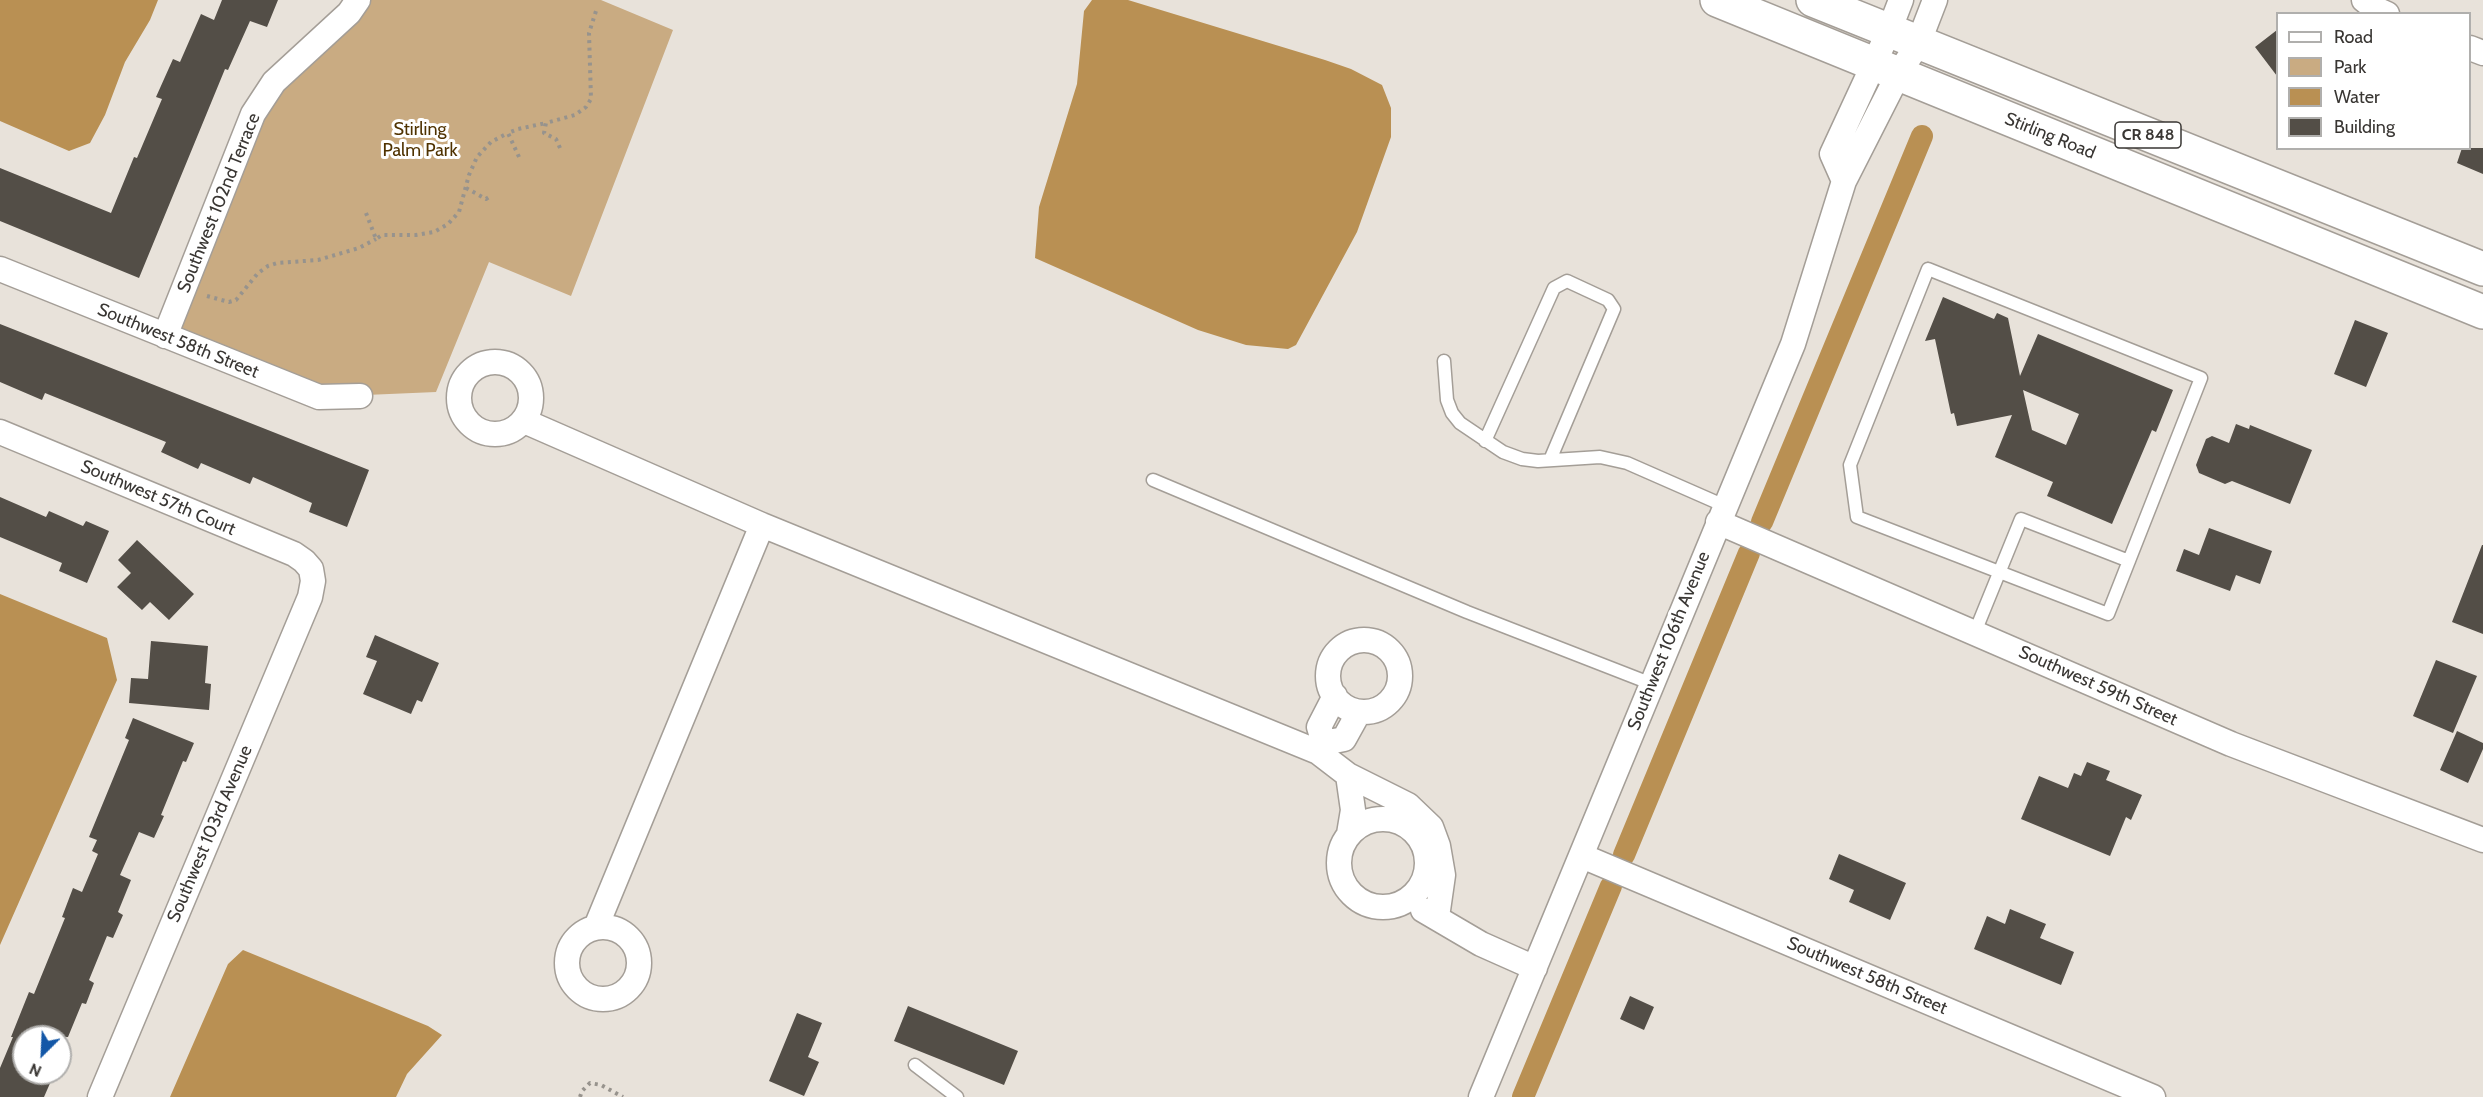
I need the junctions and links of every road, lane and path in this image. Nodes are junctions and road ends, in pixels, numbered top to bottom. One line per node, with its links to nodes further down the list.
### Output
1 (358, 0): 23 (street, Southwest 102nd Terrace)
2 (1717, 0): 10 (main road, Stirling Road / CR 848)
3 (1813, 0): 9 (main road, Stirling Road / CR 848)
4 (1901, 0): 9 (street)
5 (1935, 0): 9 (street)
6 (2364, 0): 8 (street)
7 (596, 11): 11 (path)
8 (2383, 12)
9 (1904, 37): 10 (street, Southwest 106th Avenue); 20 (main road, Stirling Road / CR 848)
10 (1886, 69): 22 (main road, Stirling Road / CR 848); 31 (street, Southwest 106th Avenue)
11 (546, 123): 12 (path); 13 (path)
12 (508, 133): 14 (path); 15 (path)
13 (560, 148)
14 (519, 157)
15 (466, 188): 16 (path); 18 (path)
16 (489, 197)
17 (366, 213): 18 (path)
18 (376, 239): 21 (path)
19 (0, 269): 23 (street, Southwest 58th Street)
20 (2483, 269)
21 (207, 296)
22 (2483, 312)
23 (165, 336): 25 (street, Southwest 58th Street)
24 (1444, 361): 28 (lane)
25 (360, 396)
26 (524, 421): 32 (street)
27 (0, 432): 34 (street, Southwest 57th Court)
28 (1485, 441): 29 (lane); 29 (lane)
29 (1550, 460): 31 (lane)
30 (1153, 480): 37 (lane)
31 (1721, 514): 36 (street, Southwest 59th Street); 37 (street, Southwest 106th Avenue)
32 (762, 525): 40 (street); 49 (street)
33 (2129, 561): 35 (lane); 35 (lane); 35 (lane)
34 (311, 569): 52 (street, Southwest 103rd Avenue)
35 (2001, 573): 36 (lane)
36 (1975, 632): 44 (street, Southwest 59th Street)
37 (1652, 684): 45 (street, Southwest 106th Avenue)
38 (1335, 696): 39 (street); 39 (street); 40 (street)
39 (1359, 712): 40 (street)
40 (1321, 748): 41 (street)
41 (1348, 775): 42 (street); 43 (street); 48 (street)
42 (1374, 819): 43 (street); 46 (street)
43 (1350, 834): 47 (street)
44 (2483, 840)
45 (1581, 856): 50 (street, Southwest 106th Avenue); 57 (street, Southwest 58th Street)
46 (1421, 886): 47 (street); 48 (street)
47 (1399, 904): 48 (street)
48 (1437, 917): 50 (street)
49 (596, 927)
50 (1535, 968): 56 (street, Southwest 106th Avenue)
51 (915, 1065): 55 (lane)
52 (100, 1097)
53 (580, 1097): 54 (path)
54 (623, 1097)
55 (957, 1097)
56 (1481, 1097)
57 (2153, 1097)

